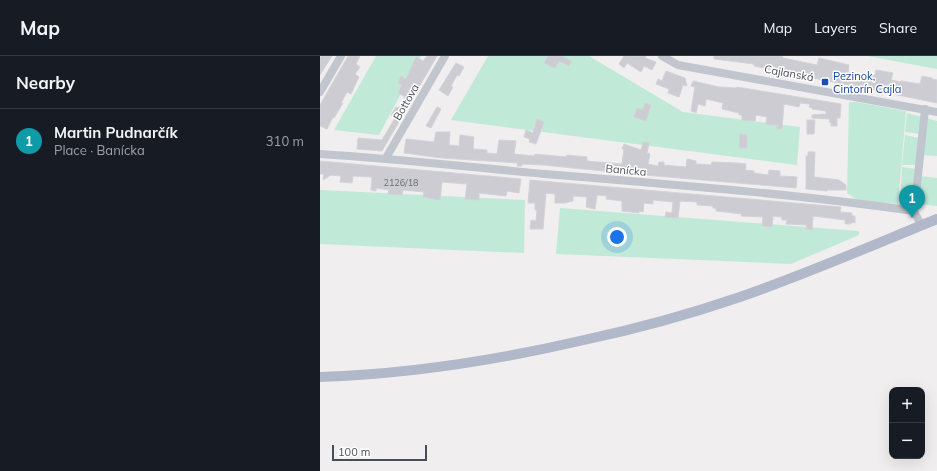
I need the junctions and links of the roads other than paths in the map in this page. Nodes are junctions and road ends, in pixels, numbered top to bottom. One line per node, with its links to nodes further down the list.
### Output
1 (341, 56): 4 (street)
2 (445, 56): 8 (street, Bottova)
3 (662, 56): 5 (street, Cajlanská)
4 (320, 92)
5 (925, 109): 6 (street, Cajlanská); 9 (street)
6 (937, 112)
7 (320, 154): 8 (street, Banícka)
8 (386, 158): 9 (street, Banícka)
9 (914, 207): 11 (street)
10 (937, 219): 11 (main road)
11 (921, 225): 12 (main road)
12 (320, 377)

